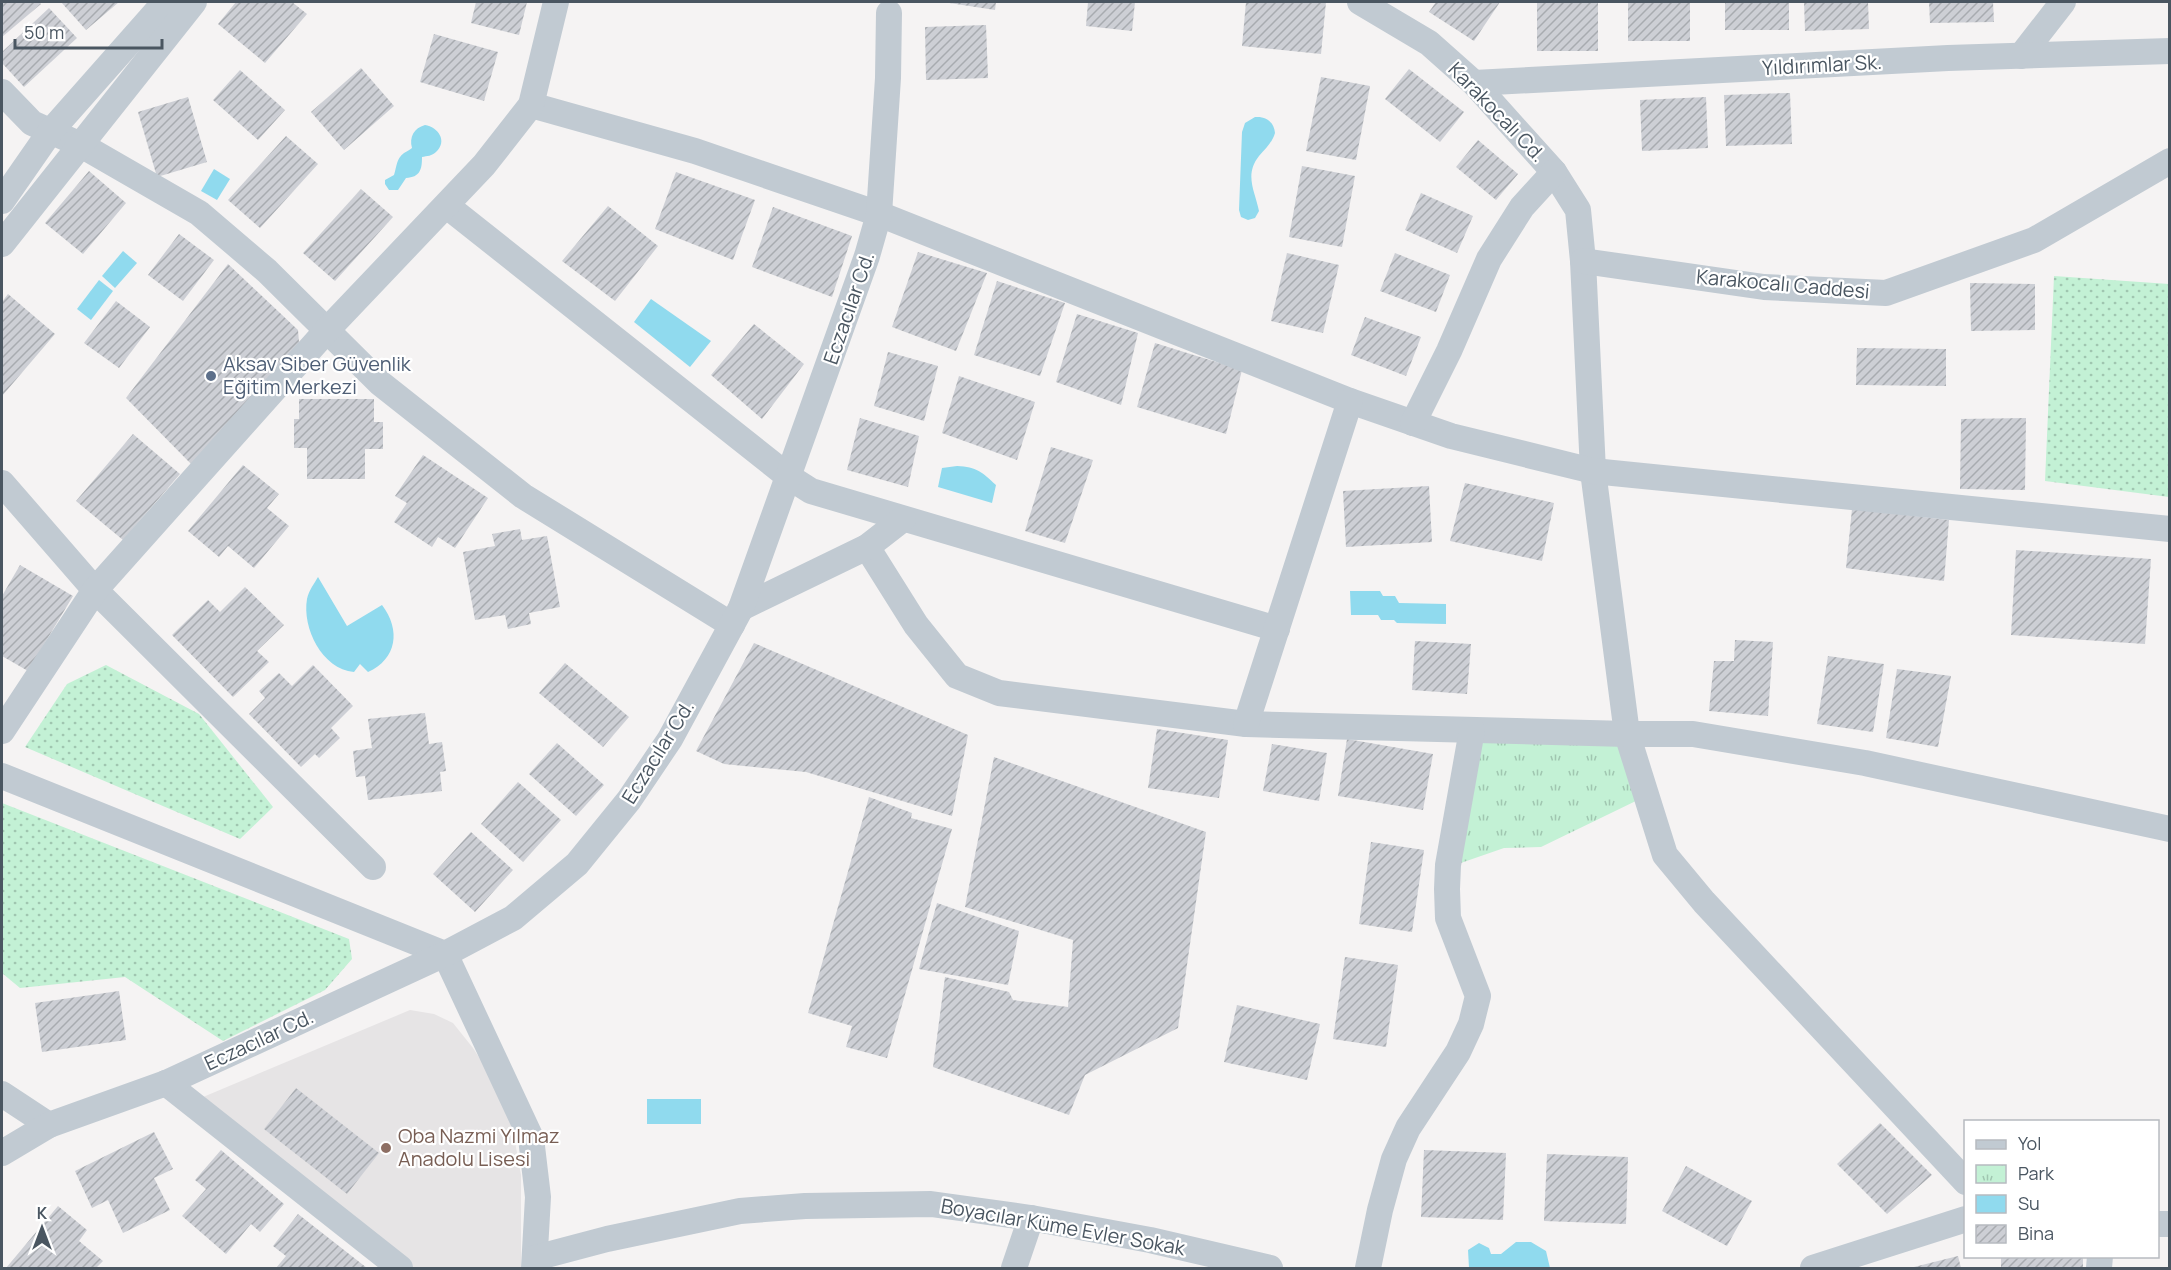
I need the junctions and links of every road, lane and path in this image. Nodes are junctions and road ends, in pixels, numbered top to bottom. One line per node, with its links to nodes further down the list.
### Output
1 (165, 2): 12 (street)
2 (194, 2): 13 (street)
3 (556, 2): 11 (street)
4 (1360, 2): 9 (street, Karakocalı Cd.)
5 (2063, 2): 8 (street)
6 (889, 5): 18 (street, Eczacılar Cd.)
7 (2169, 51): 8 (street, Yıldırımlar Sk.)
8 (2021, 56): 9 (street, Yıldırımlar Sk.)
9 (1474, 83): 15 (street, Karakocalı Cd.)
10 (2, 92): 12 (street)
11 (531, 105): 17 (street); 18 (street)
12 (50, 132): 13 (street); 16 (street)
13 (81, 145): 19 (street); 21 (street)
14 (2169, 161): 20 (street, Karakocalı Caddesi)
15 (1554, 172): 20 (street, Karakocalı Cd.); 23 (street)
16 (2, 201)
17 (447, 206): 21 (street); 25 (street)
18 (879, 214): 22 (street); 25 (street, Eczacılar Cd.)
19 (2, 244)
20 (1583, 261): 24 (street, Karakocalı Cd.)
21 (328, 329): 30 (street); 31 (street)
22 (1350, 401): 23 (street); 32 (street)
23 (1413, 423): 24 (street)
24 (1593, 471): 28 (street); 36 (street, Karakocalı Cd.)
25 (789, 477): 27 (street); 31 (street, Eczacılar Cd.)
26 (2, 483): 30 (street)
27 (903, 519): 29 (street); 32 (street)
28 (2169, 529)
29 (867, 547): 31 (street); 33 (street)
30 (94, 590): 35 (street); 39 (street)
31 (737, 616): 40 (street, Eczacılar Cd.)
32 (1277, 629): 33 (street)
33 (1246, 724): 34 (street)
34 (1472, 730): 36 (street); 52 (street)
35 (2, 731)
36 (1628, 734): 38 (street); 45 (street, Karakocalı Cd.)
37 (2, 776): 40 (street)
38 (2169, 829)
39 (373, 867)
40 (445, 954): 41 (street, Eczacılar Cd.); 48 (street)
41 (166, 1083): 43 (street, Eczacılar Cd.); 50 (street)
42 (2, 1094): 43 (street)
43 (49, 1125): 44 (street, Eczacılar Cd.)
44 (2, 1153)
45 (1964, 1181)
46 (1031, 1218): 48 (street, Boyacılar Küme Evler Sokak); 49 (street, Boyacılar Küme Evler Sokak); 51 (street)
47 (1964, 1219): 53 (street)
48 (534, 1263)
49 (1269, 1268)
50 (400, 1269)
51 (1014, 1269)
52 (1368, 1269)
53 (1813, 1269)

